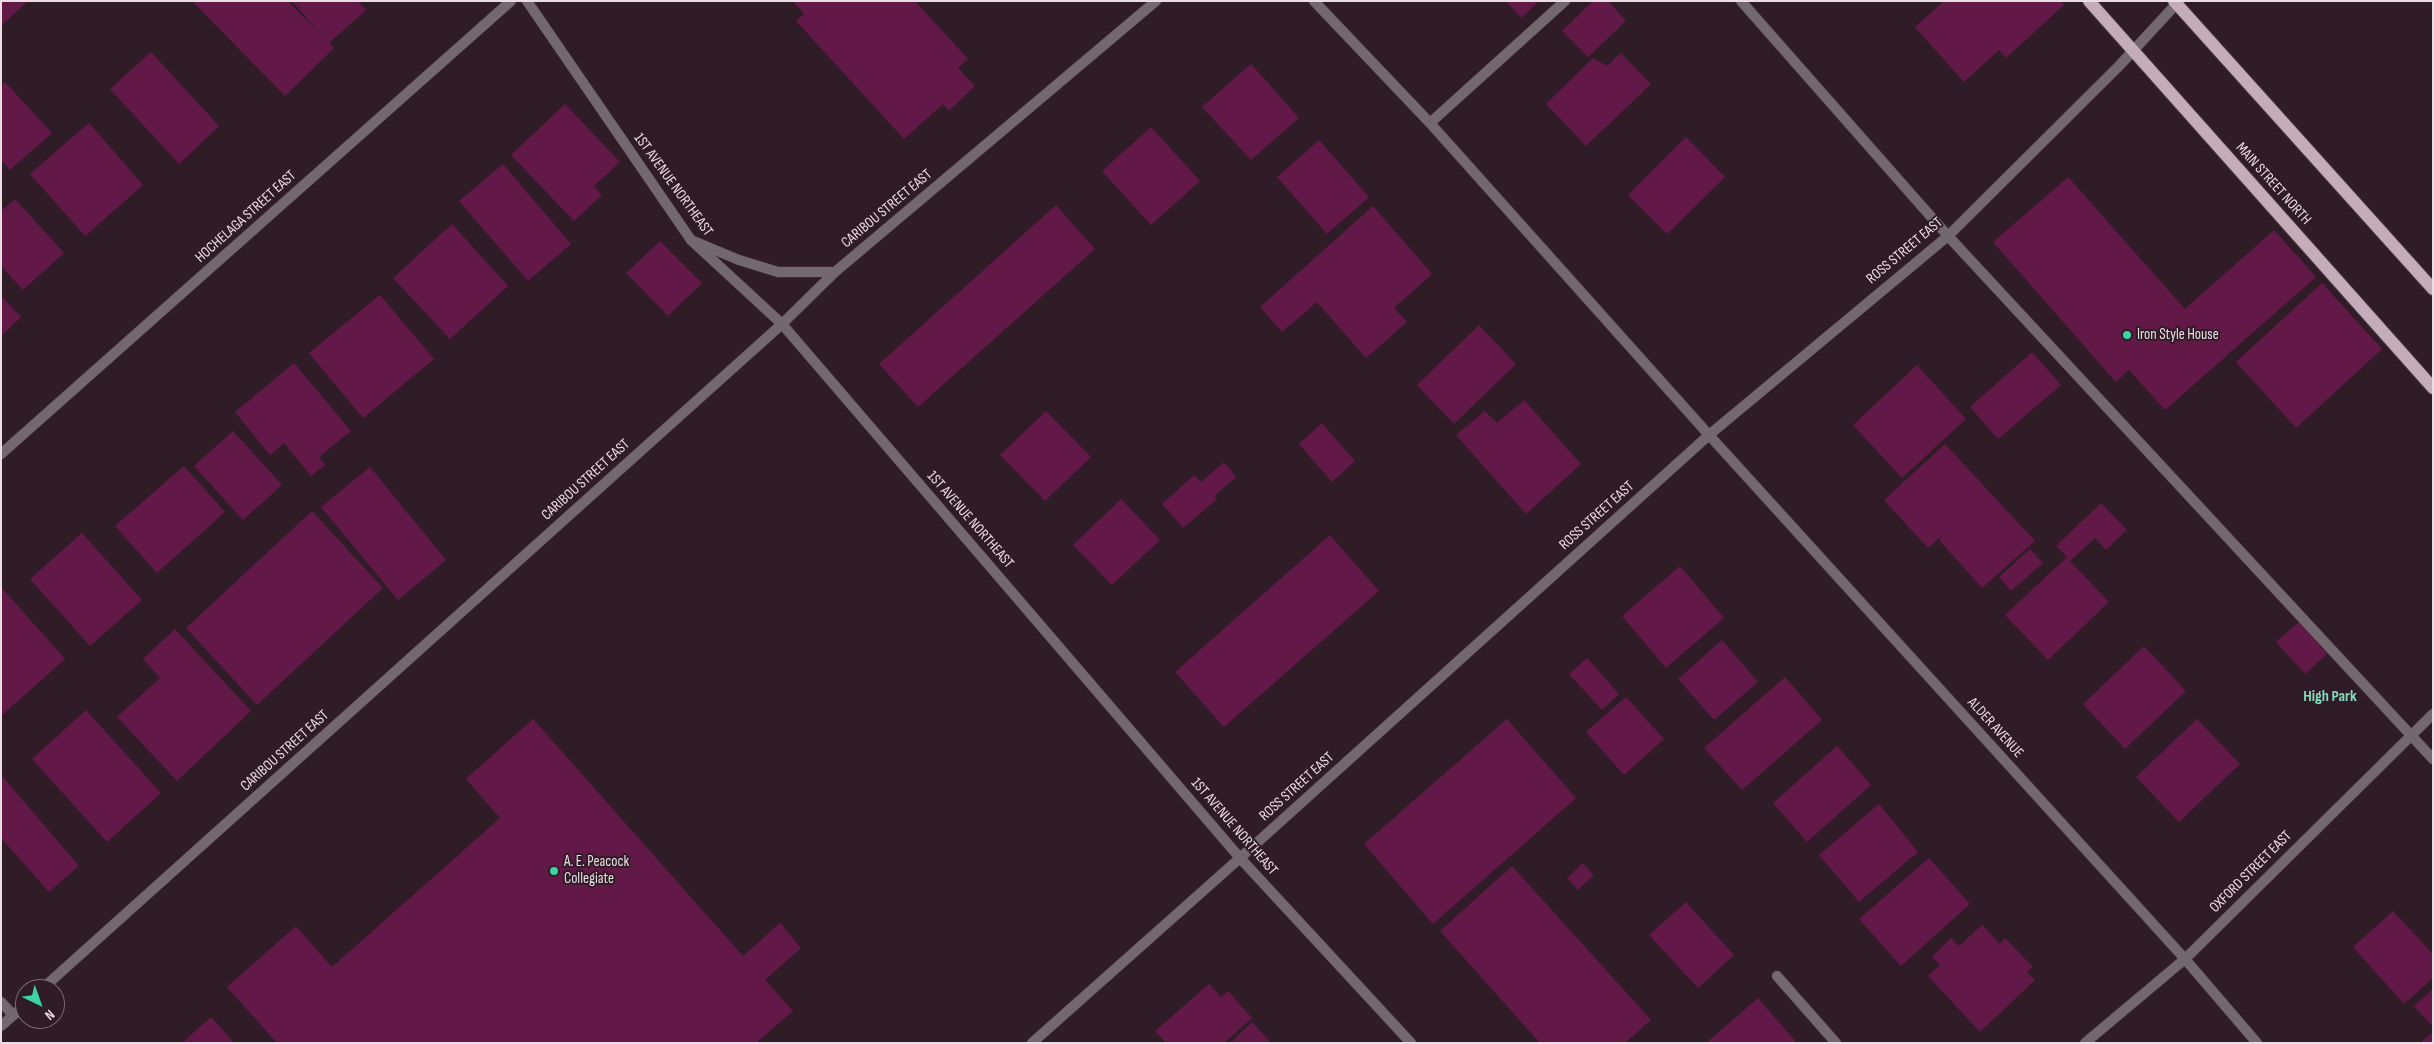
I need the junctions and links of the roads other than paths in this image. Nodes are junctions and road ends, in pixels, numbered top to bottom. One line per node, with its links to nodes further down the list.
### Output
1 (511, 1): 18 (street, HOCHELAGA STREET EAST)
2 (527, 1): 12 (street, 1ST AVENUE NORTHEAST)
3 (1156, 1): 13 (street, CARIBOU STREET EAST)
4 (1314, 1): 10 (street, ALDER AVENUE)
5 (1565, 1): 10 (street)
6 (1741, 1): 11 (street)
7 (2089, 1): 9 (main road, MAIN STREET NORTH)
8 (2176, 2): 9 (street, ROSS STREET EAST); 14 (main road)
9 (2133, 51): 11 (street, ROSS STREET EAST); 16 (main road, MAIN STREET NORTH)
10 (1430, 123): 17 (street, ALDER AVENUE)
11 (1948, 236): 17 (street, ROSS STREET EAST); 20 (street)
12 (691, 240): 13 (street); 15 (street, 1ST AVENUE NORTHEAST)
13 (835, 272): 15 (street, CARIBOU STREET EAST)
14 (2433, 289)
15 (782, 324): 22 (street, 1ST AVENUE NORTHEAST); 25 (street, CARIBOU STREET EAST)
16 (2433, 388)
17 (1709, 435): 22 (street, ROSS STREET EAST); 23 (street, ALDER AVENUE)
18 (1, 454)
19 (2433, 714): 20 (street, OXFORD STREET EAST)
20 (2410, 735): 21 (street); 23 (street, OXFORD STREET EAST)
21 (2433, 759)
22 (1240, 858): 29 (street, ROSS STREET EAST); 30 (street, 1ST AVENUE NORTHEAST)
23 (2185, 959): 32 (street, OXFORD STREET EAST); 33 (street, ALDER AVENUE)
24 (1777, 976): 31 (street)
25 (53, 979)
26 (1, 1002): 27 (street)
27 (13, 1015): 28 (street)
28 (1, 1026)
29 (1032, 1043)
30 (1411, 1043)
31 (1836, 1043)
32 (2085, 1043)
33 (2257, 1043)

